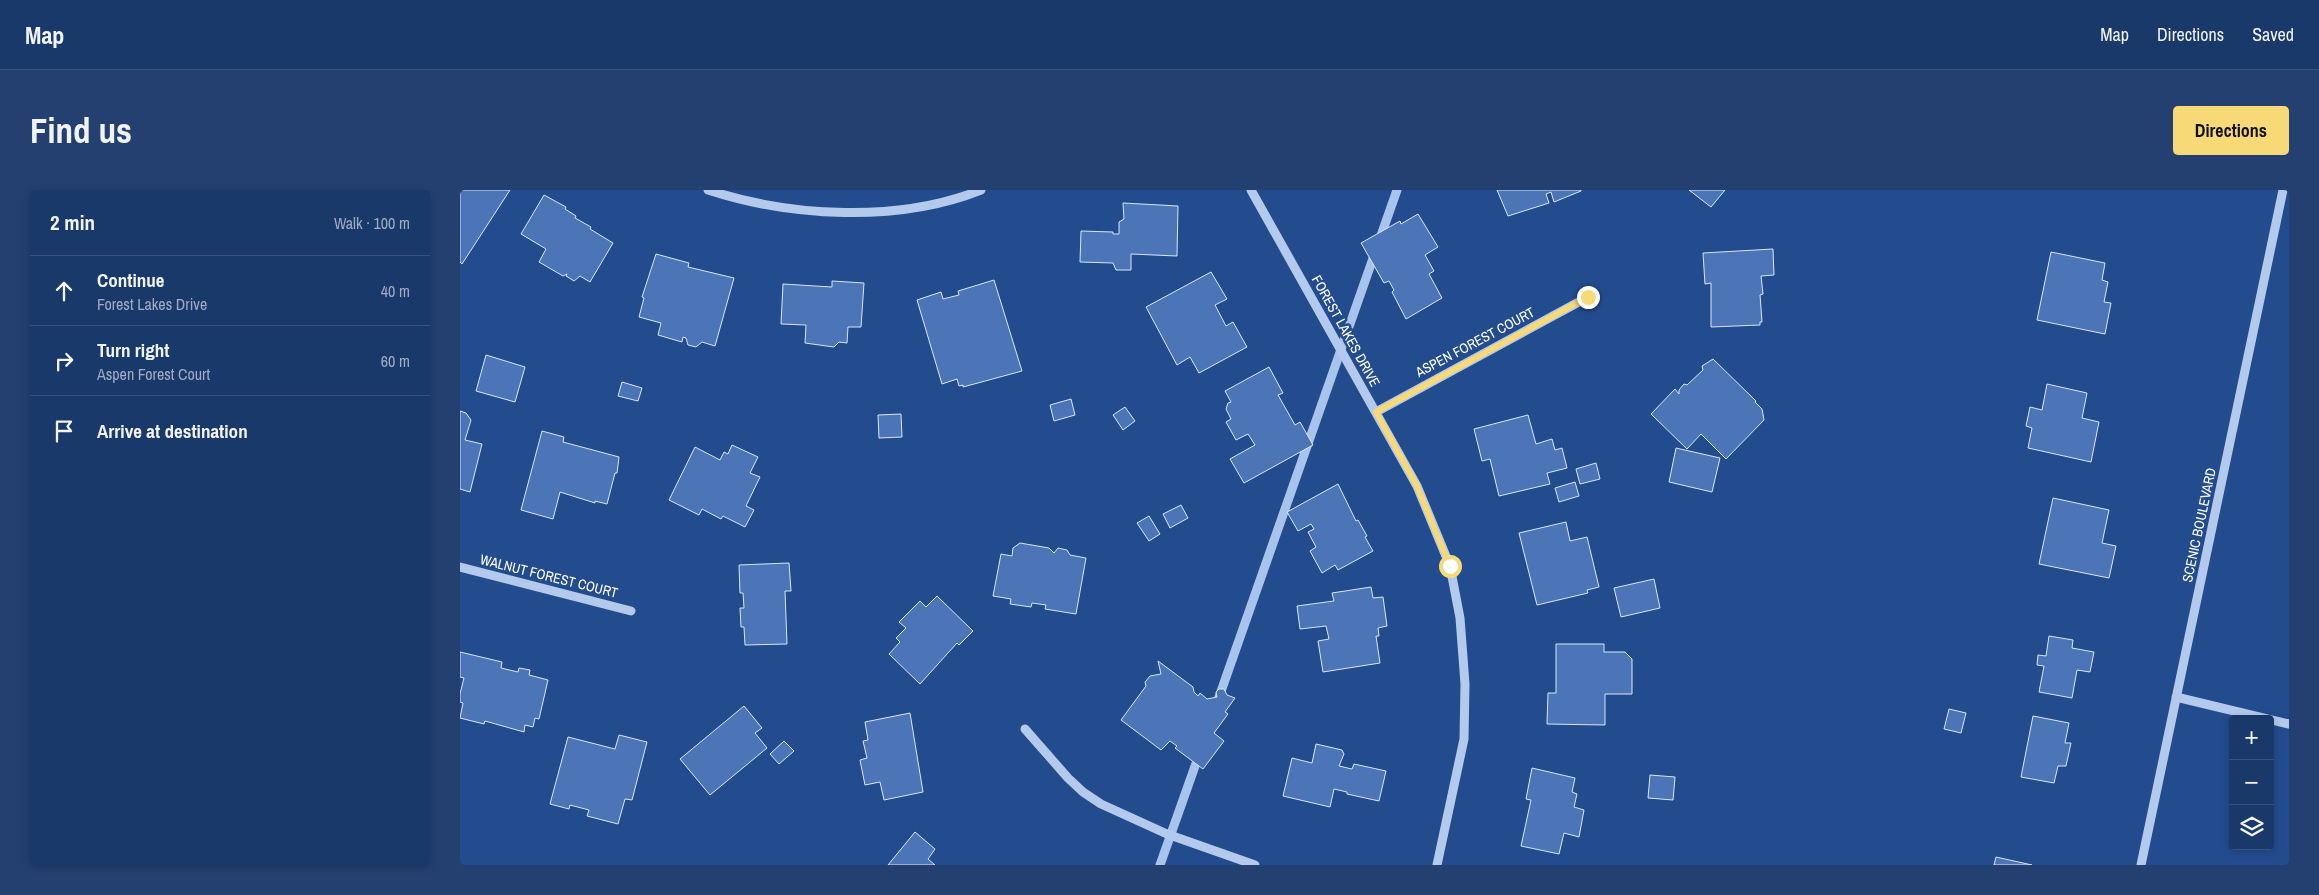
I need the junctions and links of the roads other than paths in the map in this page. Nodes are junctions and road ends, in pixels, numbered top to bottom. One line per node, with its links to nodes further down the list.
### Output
1 (708, 190): 2 (street)
2 (981, 190)
3 (1251, 190): 6 (street, FOREST LAKES DRIVE)
4 (2283, 190): 9 (street, SCENIC BOULEVARD)
5 (1588, 297): 6 (street, ASPEN FOREST COURT)
6 (1376, 412): 13 (street, FOREST LAKES DRIVE)
7 (460, 567): 8 (street, WALNUT FOREST COURT)
8 (632, 611)
9 (2176, 697): 10 (street); 14 (street, SCENIC BOULEVARD)
10 (2289, 724)
11 (1025, 729): 12 (street)
12 (1255, 865)
13 (1437, 865)
14 (2141, 865)

